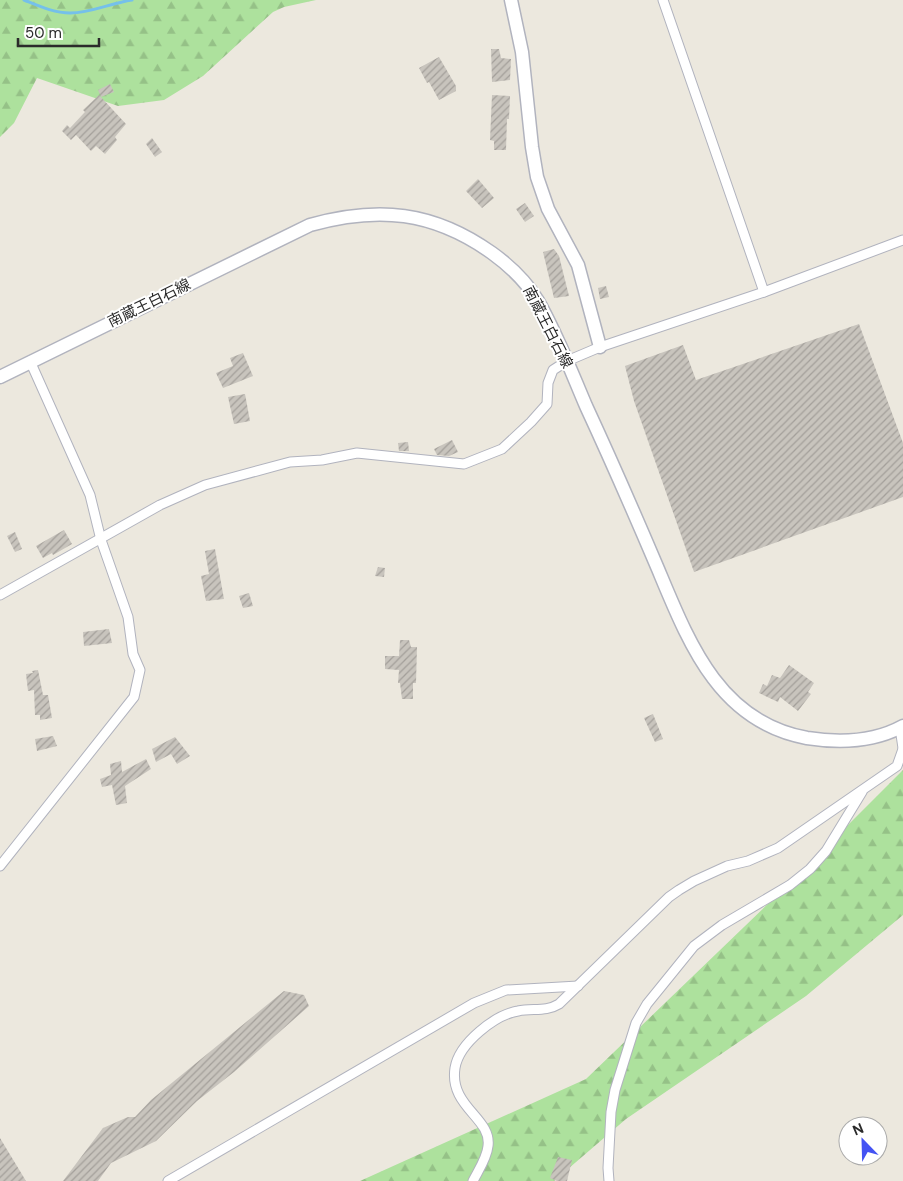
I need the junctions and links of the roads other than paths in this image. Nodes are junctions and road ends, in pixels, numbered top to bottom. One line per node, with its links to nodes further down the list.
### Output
1 (663, 0): 4 (street)
2 (515, 1): 5 (main road)
3 (903, 240): 4 (street)
4 (764, 292): 5 (street)
5 (600, 348): 7 (street)
6 (30, 361): 7 (main road, 南蔵王白石線); 8 (main road, 南蔵王白石線); 9 (street)
7 (566, 361): 9 (street); 11 (main road, 南蔵王白石線)
8 (0, 376)
9 (101, 540): 10 (street); 14 (street)
10 (0, 596)
11 (901, 727): 12 (street)
12 (903, 749): 13 (street)
13 (864, 790): 15 (street); 18 (street)
14 (0, 866)
15 (578, 986): 16 (street); 17 (street)
16 (168, 1181)
17 (473, 1181)
18 (609, 1181)

